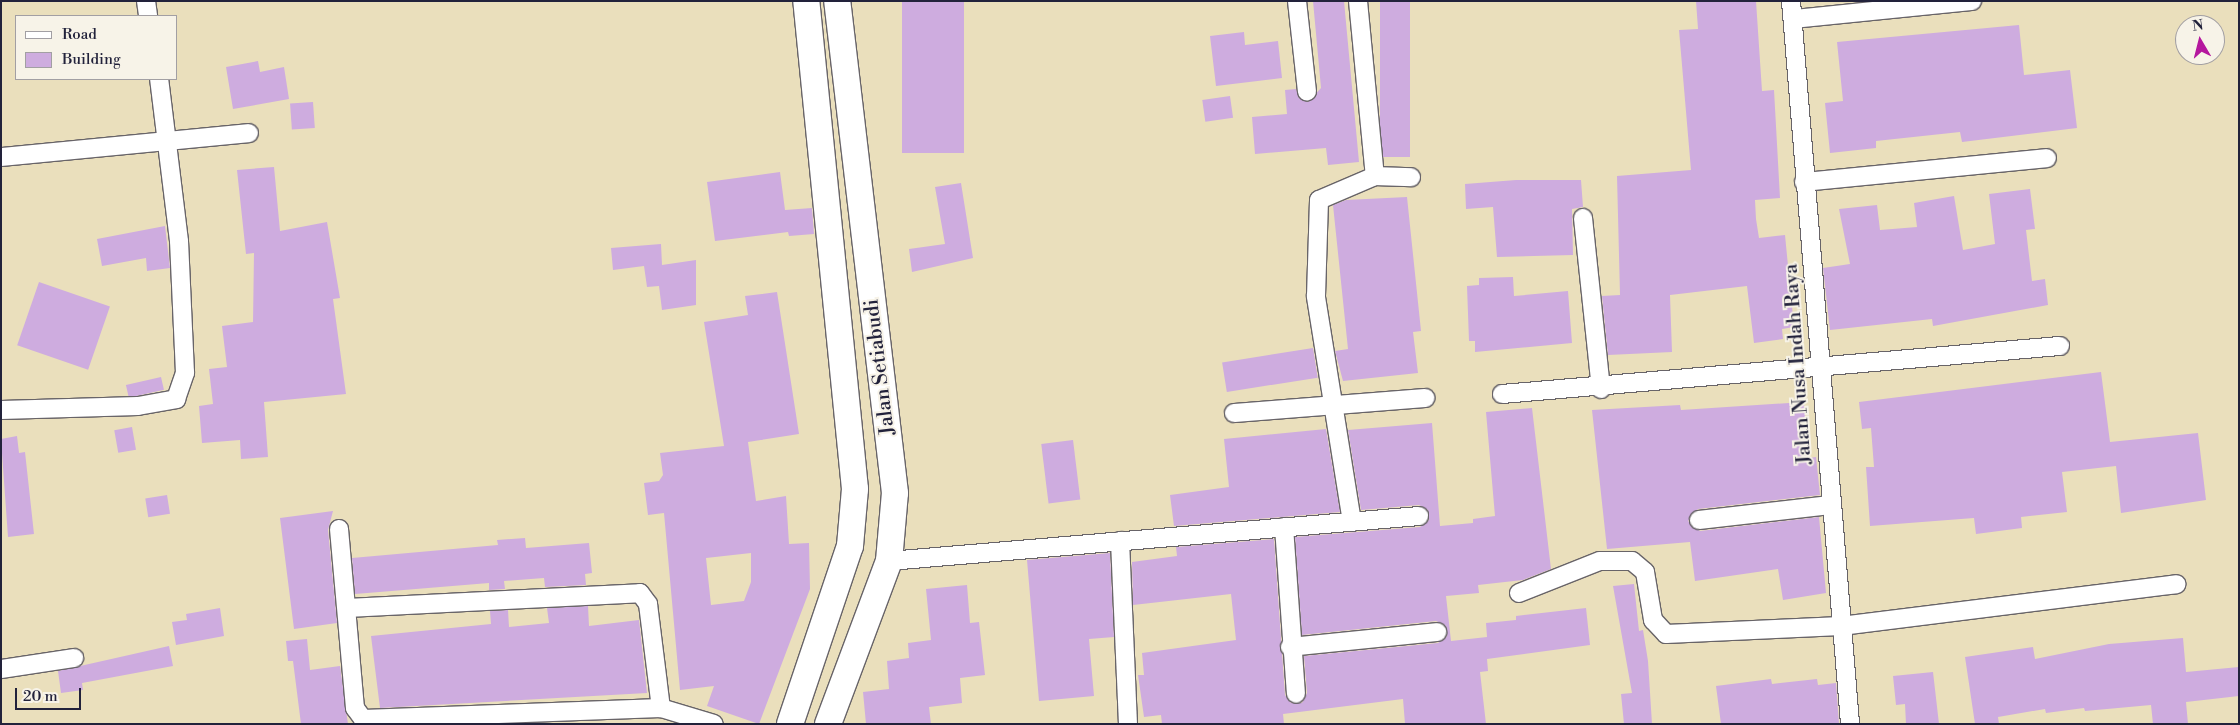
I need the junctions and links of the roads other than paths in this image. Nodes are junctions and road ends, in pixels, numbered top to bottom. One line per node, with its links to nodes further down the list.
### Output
1 (146, 1): 8 (street)
2 (806, 1): 47 (main road, Jalan Setiabudi)
3 (837, 1): 35 (main road, Jalan Setiabudi)
4 (1298, 1): 11 (street)
5 (1358, 1): 16 (street)
6 (1791, 1): 9 (street, Jalan Nusa Indah Raya)
7 (1972, 1): 9 (street)
8 (148, 15)
9 (1794, 19): 18 (street, Jalan Nusa Indah Raya)
10 (159, 80): 13 (street)
11 (1307, 92)
12 (249, 133): 13 (street)
13 (170, 144): 14 (street); 26 (street)
14 (1, 157)
15 (2047, 158): 18 (street)
16 (1375, 176): 17 (street); 25 (street)
17 (1410, 177)
18 (1804, 182): 21 (street, Jalan Nusa Indah Raya)
19 (1583, 218): 22 (street)
20 (2060, 346): 21 (street)
21 (1824, 368): 22 (street); 28 (street, Jalan Nusa Indah Raya)
22 (1601, 389): 23 (street)
23 (1502, 394)
24 (1425, 398): 25 (street)
25 (1334, 403): 27 (street); 31 (street)
26 (1, 410)
27 (1234, 412)
28 (1830, 505): 30 (street); 39 (street, Jalan Nusa Indah Raya)
29 (1419, 516): 31 (street)
30 (1699, 520)
31 (1352, 522): 32 (street)
32 (1284, 528): 34 (street); 41 (street)
33 (340, 529): 38 (street)
34 (1120, 541): 35 (street); 49 (street)
35 (889, 561): 48 (main road, Jalan Setiabudi)
36 (2176, 584): 39 (street)
37 (1519, 593): 39 (street)
38 (347, 608): 45 (street); 45 (street)
39 (1841, 626): 50 (street, Jalan Nusa Indah Raya)
40 (1437, 632): 41 (street)
41 (1290, 647): 44 (street)
42 (74, 658): 43 (street)
43 (1, 669)
44 (1296, 694)
45 (662, 708): 46 (street)
46 (714, 724)
47 (790, 724)
48 (828, 724)
49 (1128, 724)
50 (1850, 724)

